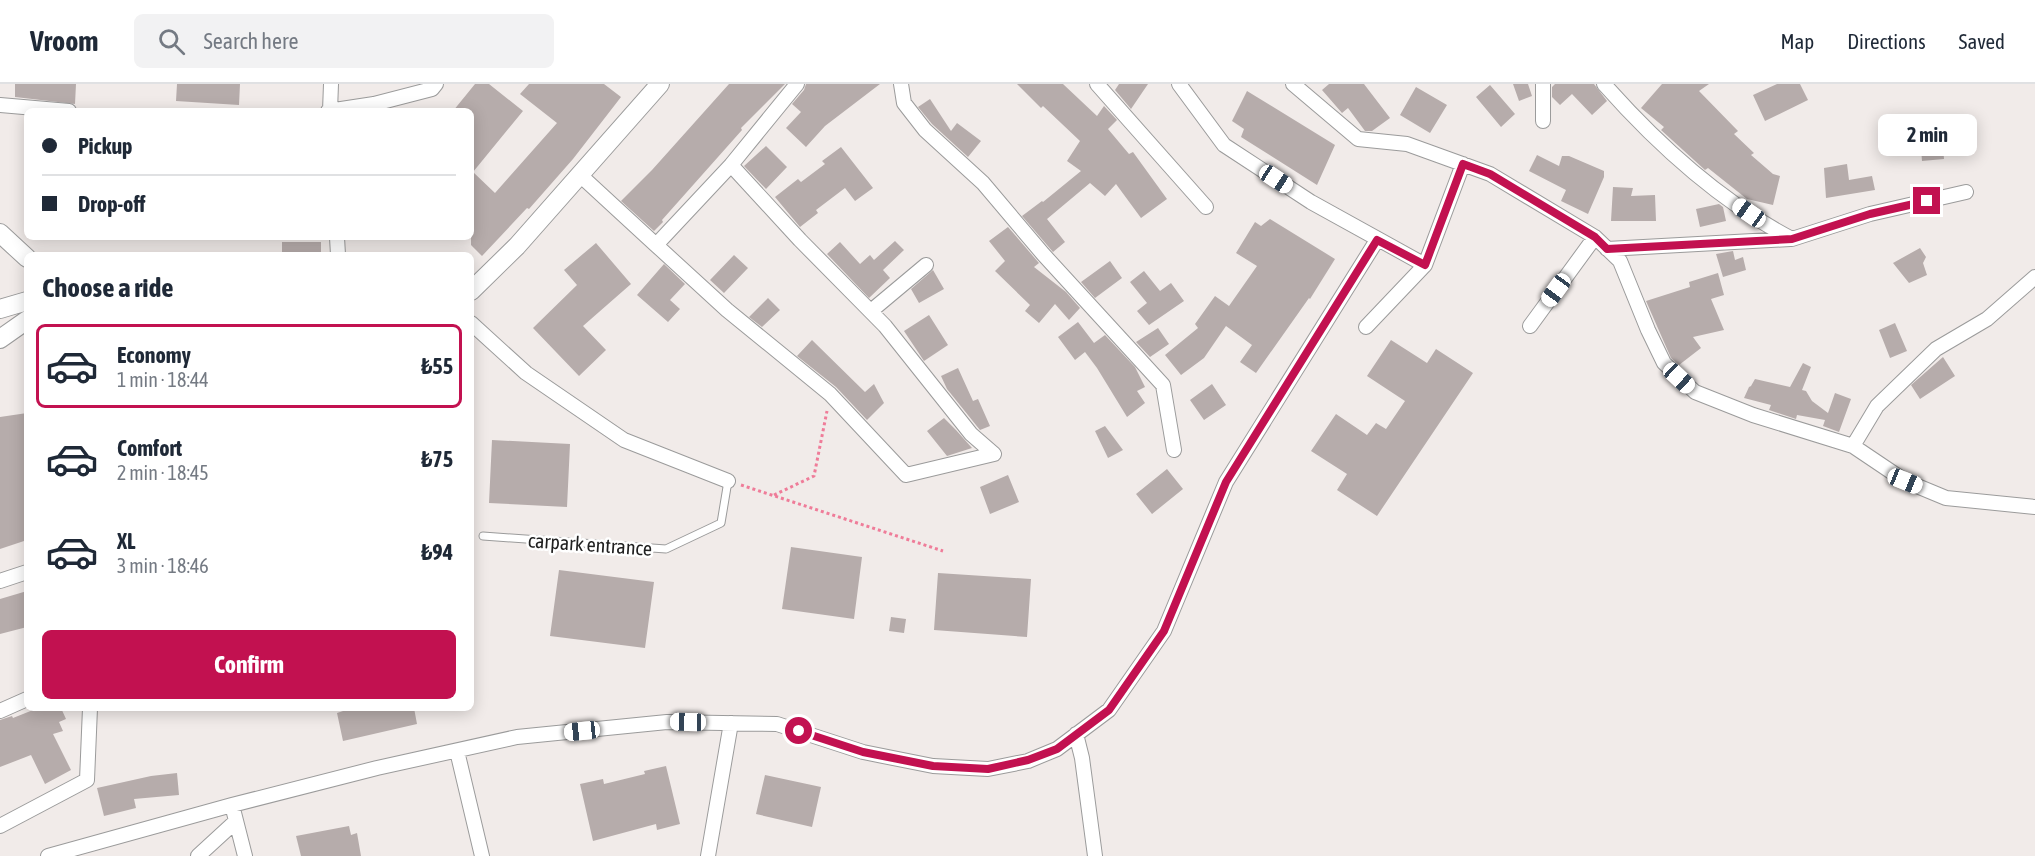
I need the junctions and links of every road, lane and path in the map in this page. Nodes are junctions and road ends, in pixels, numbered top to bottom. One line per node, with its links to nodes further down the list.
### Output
1 (331, 84): 13 (street)
2 (436, 84): 14 (street)
3 (660, 84): 18 (street)
4 (796, 84): 17 (street)
5 (901, 84): 42 (street)
6 (1096, 84): 20 (street)
7 (1179, 84): 24 (street)
8 (1293, 84): 16 (street)
9 (1543, 84): 15 (street)
10 (1604, 84): 23 (street)
11 (0, 105): 12 (street)
12 (34, 108)
13 (330, 108)
14 (347, 108)
15 (1543, 122)
16 (1463, 164): 22 (street); 29 (street)
17 (731, 165): 25 (street); 34 (street)
18 (580, 175): 25 (street); 31 (street)
19 (1966, 192): 23 (street)
20 (1206, 207)
21 (0, 233): 27 (street)
22 (1595, 237): 26 (street); 37 (street)
23 (1792, 239): 26 (street)
24 (1377, 240): 29 (street); 54 (street)
25 (656, 245): 40 (street)
26 (1607, 249): 41 (street)
27 (24, 255)
28 (926, 265): 34 (street)
29 (1425, 265): 38 (street)
30 (2035, 277): 41 (street)
31 (474, 288)
32 (24, 302): 33 (street)
33 (0, 309)
34 (871, 311): 40 (street)
35 (24, 322): 39 (street)
36 (474, 325): 43 (street)
37 (1530, 326)
38 (1366, 327)
39 (0, 339)
40 (830, 394): 44 (path)
41 (1853, 446): 45 (street)
42 (1174, 450)
43 (728, 481): 44 (path); 46 (lane, carpark entrance)
44 (772, 495): 47 (path)
45 (2035, 507)
46 (483, 536)
47 (943, 551)
48 (24, 574): 49 (street)
49 (0, 581)
50 (24, 700): 51 (street)
51 (0, 711)
52 (90, 711): 58 (street)
53 (731, 723): 54 (street); 55 (street); 63 (street)
54 (1076, 734): 64 (street)
55 (457, 752): 56 (street); 62 (street)
56 (232, 805): 57 (street); 59 (street)
57 (235, 822): 60 (street); 61 (street)
58 (0, 825)
59 (48, 856)
60 (198, 856)
61 (245, 856)
62 (482, 856)
63 (708, 856)
64 (1095, 856)

